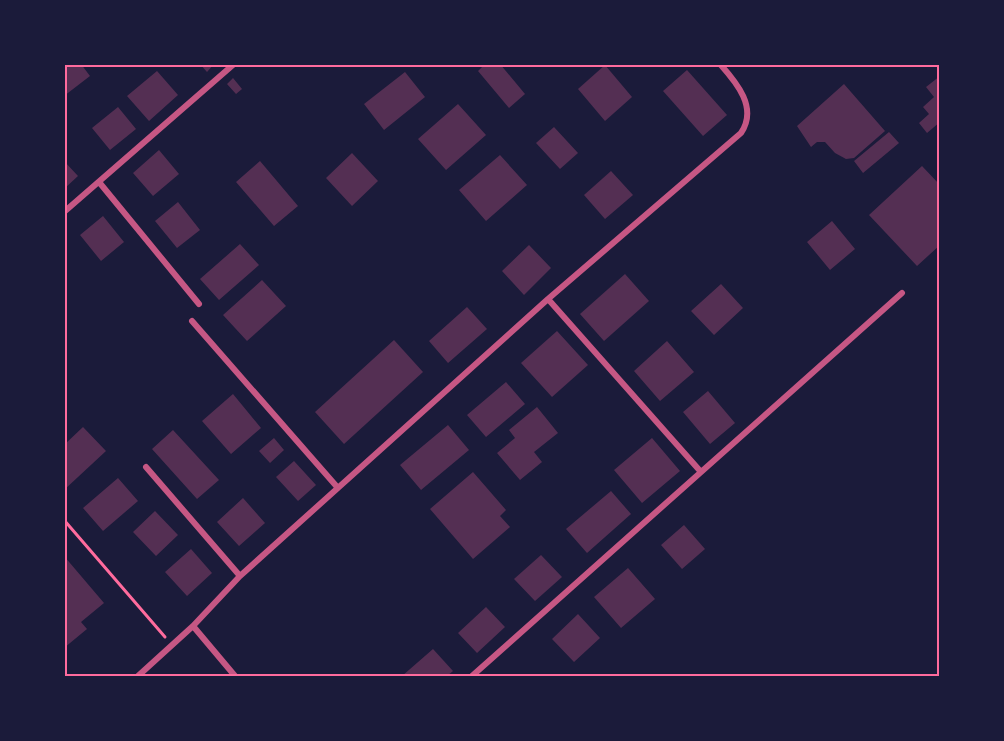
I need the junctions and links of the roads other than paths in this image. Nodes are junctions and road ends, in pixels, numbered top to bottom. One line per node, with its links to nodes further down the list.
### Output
1 (234, 64): 3 (street)
2 (720, 64): 6 (street)
3 (99, 182): 4 (street); 7 (street)
4 (64, 212)
5 (902, 293): 10 (street)
6 (548, 299): 10 (street); 11 (street)
7 (199, 304)
8 (192, 321): 11 (street)
9 (146, 467): 12 (street)
10 (700, 472): 16 (street)
11 (338, 488): 12 (street)
12 (240, 576): 13 (street)
13 (193, 626): 14 (street); 15 (street)
14 (138, 676)
15 (235, 676)
16 (472, 676)

